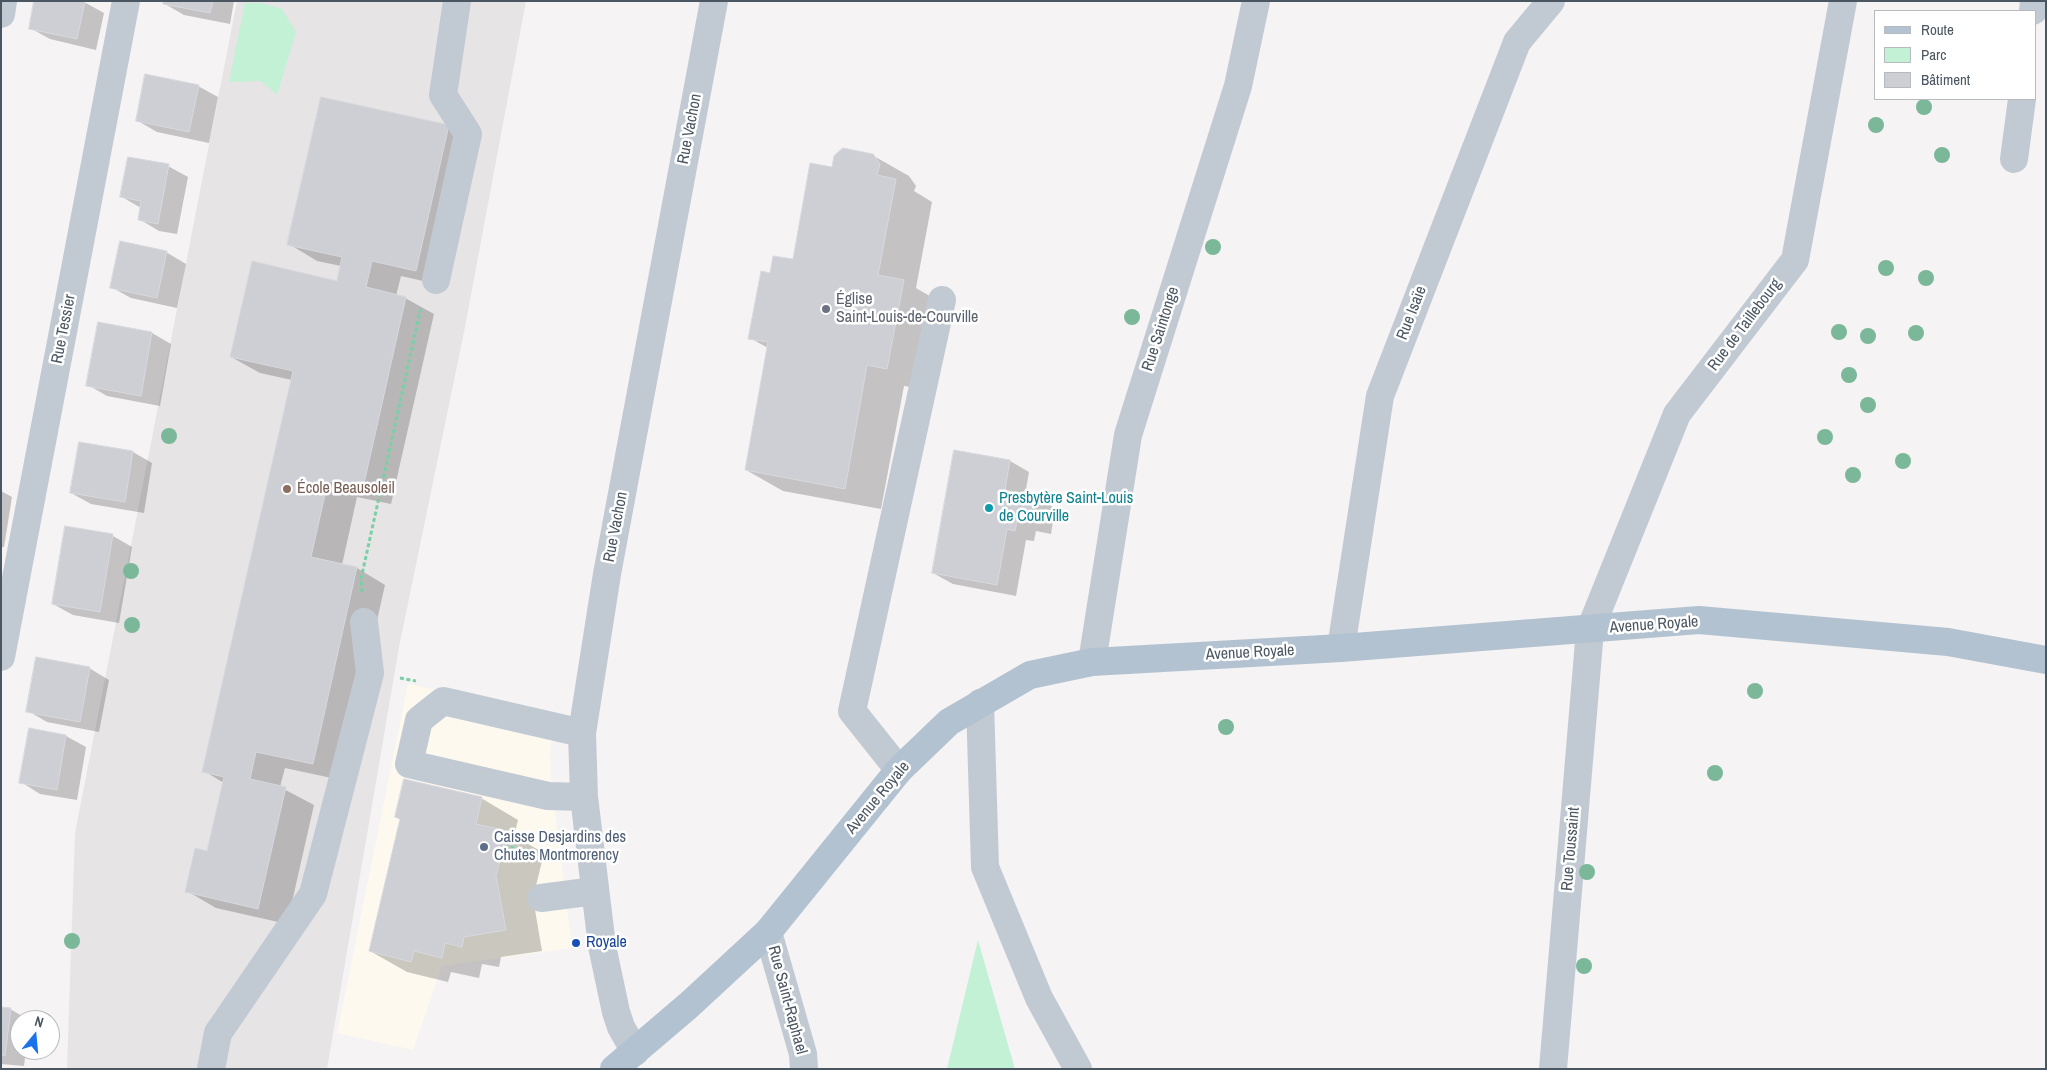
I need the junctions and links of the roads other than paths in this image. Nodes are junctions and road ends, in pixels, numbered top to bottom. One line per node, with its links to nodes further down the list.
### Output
1 (4, 1): 8 (street)
2 (126, 1): 16 (street, Rue Tessier)
3 (457, 1): 11 (street)
4 (714, 1): 20 (street, Rue Vachon)
5 (1256, 1): 18 (street, Rue Saintonge)
6 (1551, 1): 15 (street, Rue Isaïe)
7 (1844, 1): 14 (street, Rue de Taillebourg)
8 (1, 14)
9 (2022, 100): 10 (street)
10 (2014, 159)
11 (436, 280)
12 (942, 300): 21 (street)
13 (364, 622): 27 (street)
14 (1590, 630): 15 (main road, Avenue Royale); 17 (main road, Avenue Royale); 30 (street, Rue Toussaint)
15 (1341, 648): 18 (main road, Avenue Royale)
16 (1, 657)
17 (2046, 660)
18 (1092, 662): 19 (main road, Avenue Royale)
19 (980, 703): 21 (main road, Avenue Royale); 29 (street)
20 (582, 733): 22 (street, Rue Vachon); 22 (street)
21 (898, 770): 25 (main road, Avenue Royale)
22 (584, 797): 23 (street, Rue Vachon)
23 (594, 891): 24 (street); 26 (street, Rue Vachon)
24 (541, 898)
25 (768, 932): 26 (main road, Avenue Royale); 28 (street, Rue Saint-Raphael)
26 (625, 1060)
27 (211, 1069)
28 (804, 1069)
29 (1078, 1069)
30 (1553, 1069)

